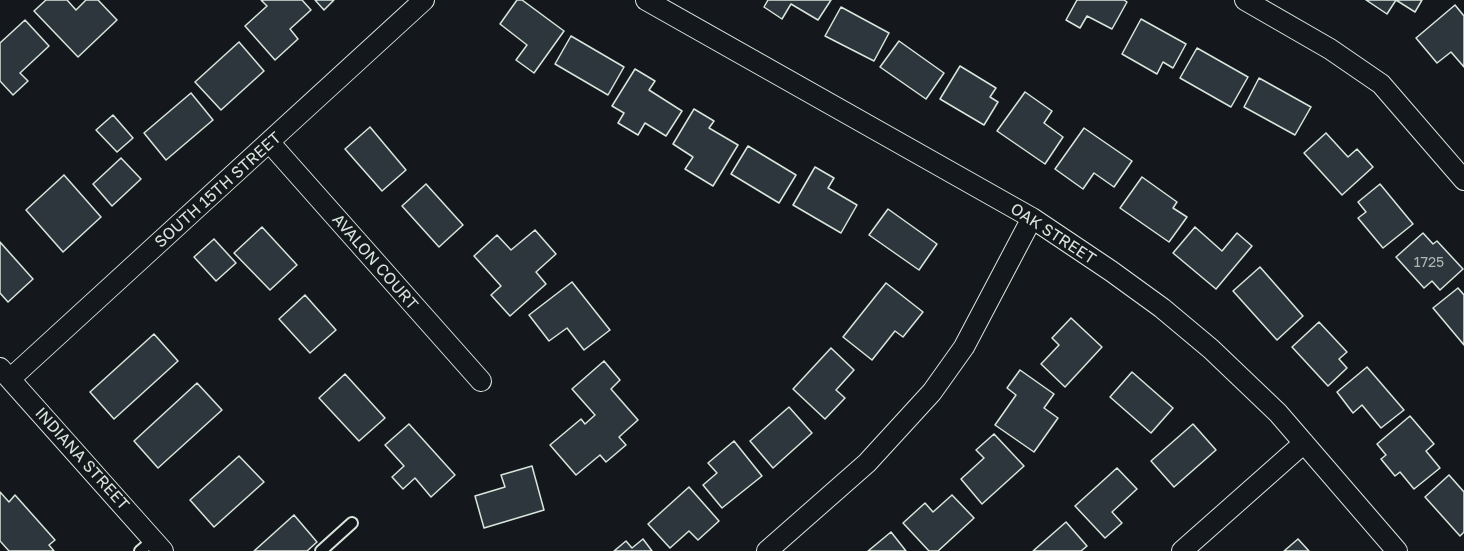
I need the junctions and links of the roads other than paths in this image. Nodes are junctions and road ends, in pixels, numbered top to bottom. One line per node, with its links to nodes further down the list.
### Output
1 (424, 0): 4 (street, SOUTH 15TH STREET)
2 (646, 0): 6 (street, OAK STREET)
3 (1245, 0): 5 (street)
4 (270, 143): 7 (street, SOUTH 15TH STREET); 8 (street, AVALON COURT)
5 (1464, 180)
6 (1032, 218): 9 (street, OAK STREET); 13 (street)
7 (5, 373): 11 (street, INDIANA STREET)
8 (481, 381)
9 (1304, 443): 14 (street); 15 (street, OAK STREET)
10 (352, 524): 12 (lane)
11 (152, 547)
12 (321, 551)
13 (767, 551)
14 (1182, 551)
15 (1397, 551)

